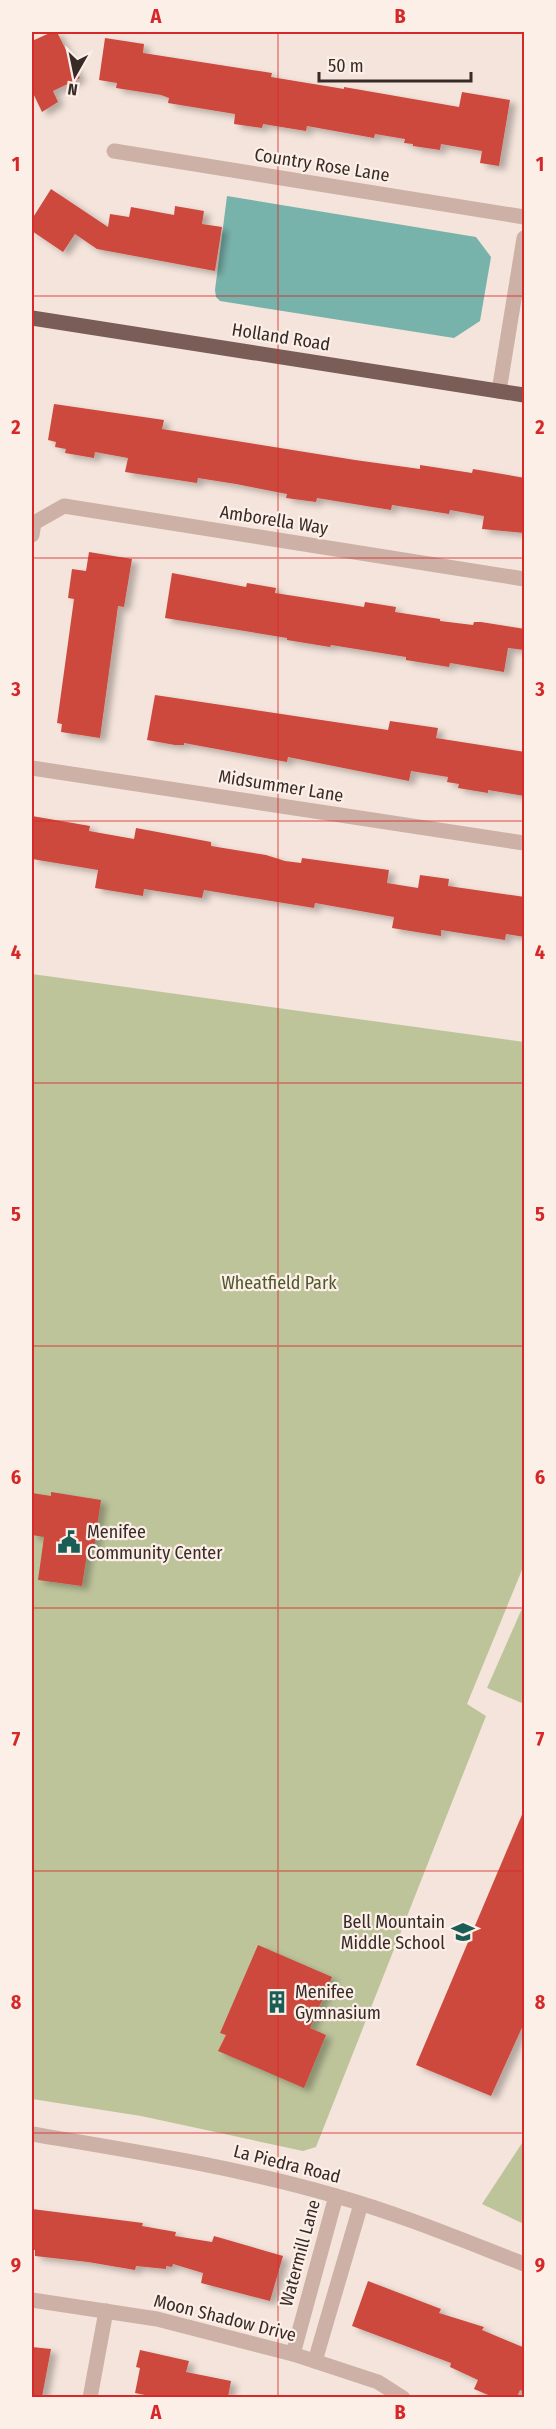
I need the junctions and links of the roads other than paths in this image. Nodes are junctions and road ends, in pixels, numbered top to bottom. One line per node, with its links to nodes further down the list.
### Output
1 (114, 151): 2 (street, Country Rose Lane)
2 (525, 217)
3 (525, 238): 5 (street)
4 (32, 318): 5 (main road, Holland Road)
5 (500, 391): 6 (main road, Holland Road)
6 (525, 395)
7 (32, 535): 8 (street, Amborella Way)
8 (525, 579)
9 (32, 768): 10 (street, Midsummer Lane)
10 (525, 843)
11 (32, 2134): 12 (street, La Piedra Road)
12 (336, 2196): 13 (street, La Piedra Road); 17 (street, Watermill Lane)
13 (361, 2204): 14 (street, La Piedra Road); 18 (street)
14 (525, 2264)
15 (32, 2300): 16 (street, Moon Shadow Drive)
16 (106, 2311): 17 (street, Moon Shadow Drive); 19 (street)
17 (293, 2354): 18 (street, Moon Shadow Drive)
18 (315, 2361): 20 (street, Moon Shadow Drive)
19 (90, 2397)
20 (403, 2397)

